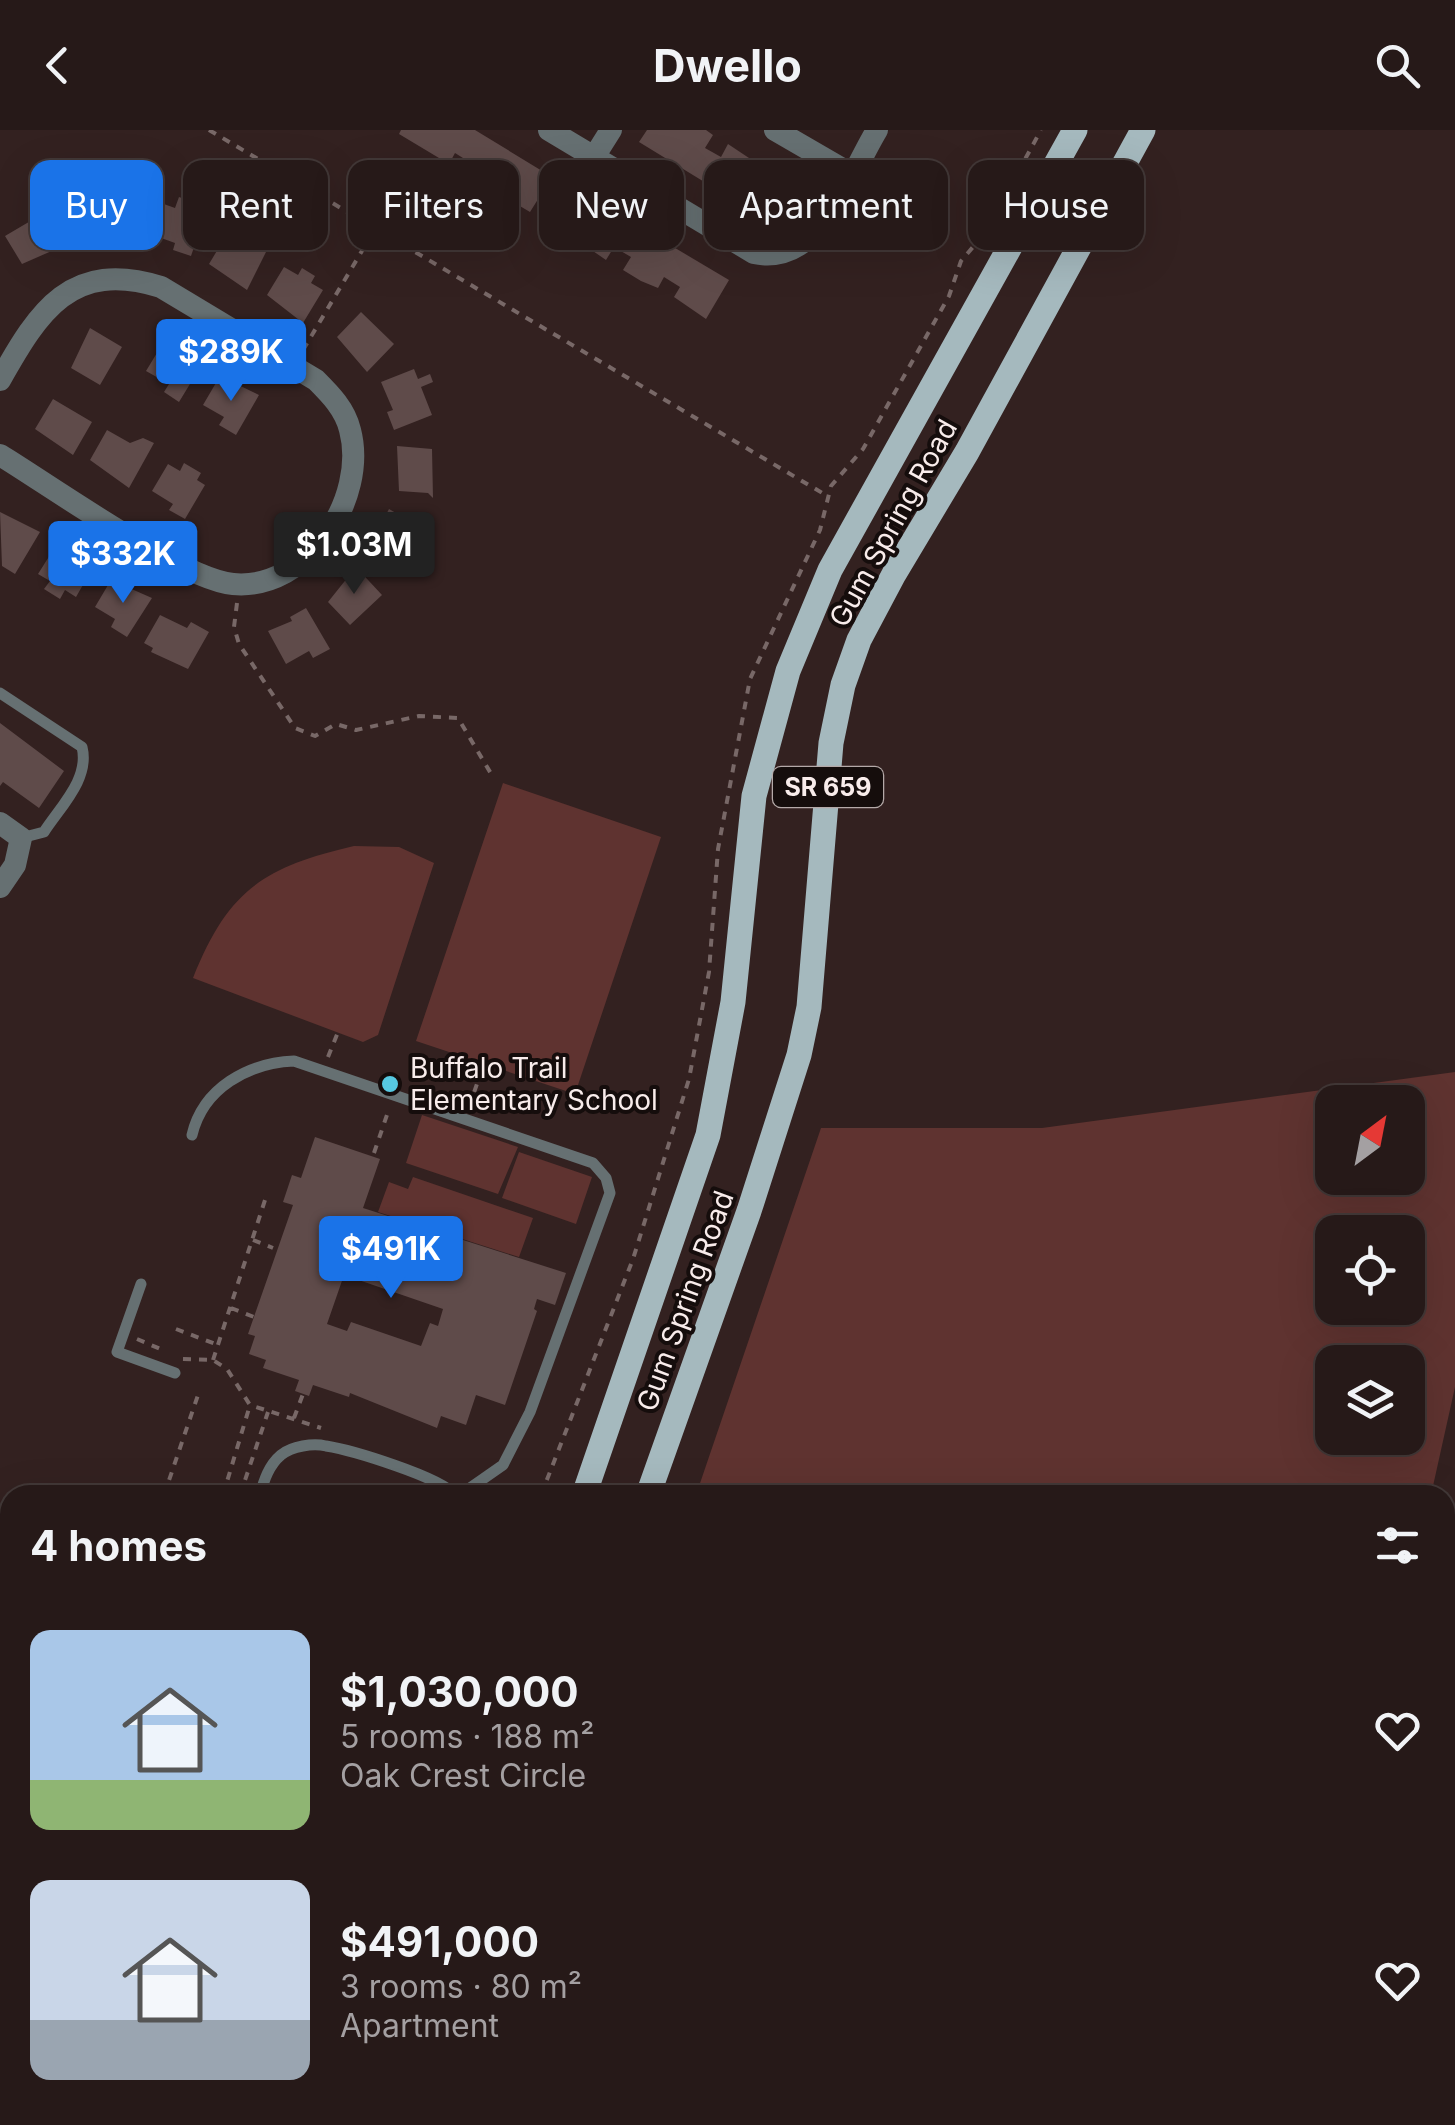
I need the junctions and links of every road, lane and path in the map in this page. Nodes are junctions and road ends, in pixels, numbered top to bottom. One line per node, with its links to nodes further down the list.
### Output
1 (209, 130): 11 (path)
2 (549, 130): 8 (street)
3 (610, 130): 8 (street)
4 (775, 130): 9 (street)
5 (876, 130): 10 (street)
6 (1075, 130): 55 (main road, Gum Spring Road / SR 659)
7 (1143, 130): 56 (main road, Gum Spring Road / SR 659)
8 (594, 156): 12 (street)
9 (826, 160)
10 (858, 160)
11 (348, 213)
12 (704, 223)
13 (362, 250): 17 (path)
14 (410, 250): 20 (path)
15 (752, 250): 16 (street)
16 (794, 250)
17 (294, 364): 18 (street); 21 (street)
18 (0, 380)
19 (0, 455): 21 (street)
20 (826, 495)
21 (240, 584): 23 (path)
22 (0, 693): 25 (lane)
23 (493, 777)
24 (0, 823): 25 (street)
25 (21, 838): 26 (street)
26 (0, 887)
27 (338, 1032): 28 (path)
28 (323, 1071): 30 (lane); 32 (lane)
29 (479, 1078): 31 (path)
30 (394, 1095): 31 (lane); 33 (path)
31 (464, 1119): 54 (lane)
32 (192, 1134)
33 (374, 1153)
34 (267, 1194): 35 (path)
35 (252, 1240): 36 (path); 38 (path)
36 (273, 1248)
37 (141, 1284): 44 (lane)
38 (230, 1308): 39 (path); 42 (path)
39 (254, 1317)
40 (176, 1329): 42 (path)
41 (137, 1340): 43 (path)
42 (218, 1345): 43 (path)
43 (213, 1360): 47 (path)
44 (175, 1373)
45 (302, 1394): 48 (path)
46 (198, 1395): 49 (path)
47 (250, 1405): 50 (path); 51 (path)
48 (293, 1420)
49 (167, 1485)
50 (226, 1485)
51 (243, 1485)
52 (263, 1485): 53 (lane)
53 (441, 1485)
54 (474, 1485)
55 (587, 1485)
56 (652, 1485)

